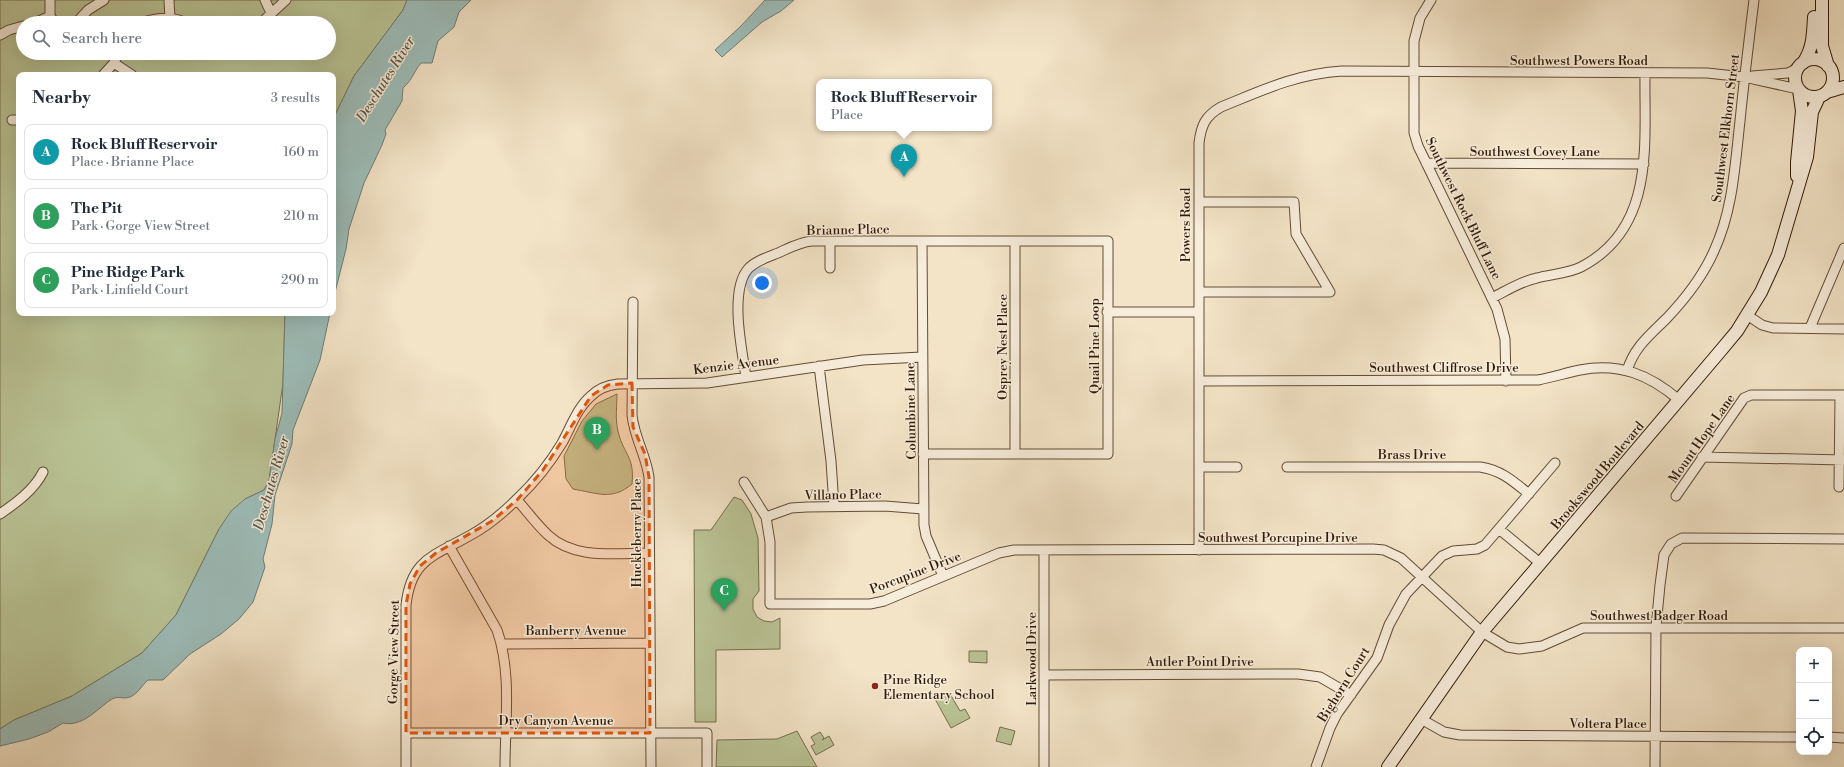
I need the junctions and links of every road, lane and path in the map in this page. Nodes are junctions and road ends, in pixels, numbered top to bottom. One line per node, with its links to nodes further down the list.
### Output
1 (50, 0): 11 (street)
2 (104, 0): 12 (street)
3 (169, 0): 13 (street)
4 (266, 0): 10 (street)
5 (286, 0): 10 (street)
6 (1431, 0): 23 (street, Southwest Rock Bluff Lane)
7 (1754, 0): 26 (street, Southwest Elkhorn Street)
8 (1815, 0): 19 (main road)
9 (1822, 0): 20 (main road)
10 (271, 13): 14 (street)
11 (53, 16)
12 (82, 16)
13 (170, 16)
14 (268, 16)
15 (16, 28): 16 (street)
16 (0, 35)
17 (115, 60): 18 (street)
18 (114, 63): 21 (street); 22 (street)
19 (1800, 65): 20 (main road); 26 (street); 28 (main road)
20 (1829, 67): 25 (main road); 29 (main road)
21 (106, 72)
22 (128, 72)
23 (1414, 72): 24 (street, Southwest Powers Road); 30 (street, Southwest Rock Bluff Lane); 33 (street, Powers Road)
24 (1645, 74): 26 (street, Southwest Powers Road); 31 (street)
25 (1844, 75)
26 (1744, 77): 28 (street); 50 (street, Southwest Elkhorn Street)
27 (1844, 87): 29 (main road)
28 (1798, 90): 29 (main road); 32 (main road, Brookswood Boulevard)
29 (1823, 94): 32 (main road, Brookswood Boulevard)
30 (1426, 163): 31 (street, Southwest Covey Lane); 41 (street, Southwest Rock Bluff Lane)
31 (1644, 164): 41 (street)
32 (1797, 186): 45 (main road, Brookswood Boulevard)
33 (1199, 202): 40 (street, Powers Road); 40 (street)
34 (830, 241): 35 (street, Brianne Place); 39 (street); 51 (street, Brianne Place)
35 (922, 241): 36 (street, Quail Pine Loop); 48 (street, Columbine Lane)
36 (1015, 241): 43 (street, Quail Pine Loop); 58 (street, Osprey Nest Place)
37 (1844, 248): 38 (street)
38 (1842, 259): 46 (street)
39 (830, 268)
40 (1199, 292): 44 (street, Powers Road)
41 (1492, 298): 52 (street, Southwest Rock Bluff Lane)
42 (633, 302): 54 (street, Huckleberry Place)
43 (1107, 312): 44 (street); 58 (street, Quail Pine Loop)
44 (1199, 312): 53 (street, Powers Road)
45 (1747, 315): 46 (street); 56 (main road, Brookswood Boulevard)
46 (1810, 328): 47 (street)
47 (1844, 329)
48 (922, 357): 49 (street, Kenzie Avenue); 57 (street, Columbine Lane)
49 (819, 366): 51 (street, Kenzie Avenue); 71 (street)
50 (1627, 371): 52 (street, Southwest Cliffrose Drive); 56 (street, Southwest Cliffrose Drive)
51 (746, 377): 54 (street, Kenzie Avenue)
52 (1506, 380): 53 (street, Southwest Cliffrose Drive)
53 (1199, 381): 62 (street, Powers Road)
54 (632, 383): 70 (street, Gorge View Street); 80 (street, Huckleberry Place)
55 (1842, 395): 59 (street, Mount Hope Lane); 60 (street)
56 (1679, 400): 81 (main road, Brookswood Boulevard)
57 (923, 454): 58 (street, Quail Pine Loop); 72 (street, Columbine Lane)
58 (1015, 454)
59 (1702, 458): 60 (street); 69 (street, Mount Hope Lane)
60 (1842, 460): 67 (street)
61 (1555, 463): 68 (street, Bighorn Court)
62 (1199, 467): 63 (street); 79 (street, Powers Road)
63 (1237, 467)
64 (1287, 467): 68 (street, Brass Drive)
65 (43, 472): 73 (street)
66 (744, 482): 74 (street)
67 (1839, 487)
68 (1529, 494): 75 (street, Bighorn Court)
69 (1676, 496)
70 (517, 500): 77 (street, Gorge View Street); 80 (street)
71 (834, 506): 72 (street, Villano Place); 74 (street, Villano Place)
72 (923, 509): 82 (street, Columbine Lane)
73 (0, 514)
74 (766, 517): 82 (street, Porcupine Drive)
75 (1500, 529): 81 (street); 83 (street, Bighorn Court)
76 (1844, 539): 84 (street)
77 (449, 546): 88 (street); 92 (street, Gorge View Street)
78 (1044, 550): 79 (street, Southwest Porcupine Drive); 82 (street, Porcupine Drive); 89 (street, Larkwood Drive)
79 (1199, 550): 83 (street, Southwest Porcupine Drive)
80 (649, 553): 87 (street, Huckleberry Place)
81 (1540, 563): 86 (main road, Brookswood Boulevard)
82 (943, 576)
83 (1421, 577): 86 (street, Southwest Porcupine Drive); 90 (street, Bighorn Court)
84 (1656, 627): 85 (street, Southwest Badger Road); 86 (street, Southwest Badger Road); 95 (street)
85 (1844, 628)
86 (1482, 632): 91 (main road, Brookswood Boulevard)
87 (650, 643): 88 (street, Banberry Avenue); 94 (street, Huckleberry Place)
88 (502, 644): 93 (street)
89 (1044, 675): 90 (street, Antler Point Drive); 103 (street, Larkwood Drive)
90 (1351, 695): 104 (street, Bighorn Court)
91 (1421, 719): 95 (street, Voltera Place); 105 (main road, Brookswood Boulevard)
92 (406, 733): 93 (street, Dry Canyon Avenue); 99 (street, Gorge View Street)
93 (505, 733): 94 (street, Dry Canyon Avenue); 100 (street)
94 (650, 733): 101 (street, Huckleberry Place); 102 (street, Dry Canyon Avenue)
95 (1655, 736): 96 (street, Voltera Place); 106 (street)
96 (1796, 737)
97 (1832, 737): 98 (street)
98 (1844, 738)
99 (406, 767)
100 (505, 767)
101 (651, 767)
102 (707, 767)
103 (1044, 767)
104 (1316, 767)
105 (1388, 767)
106 (1654, 767)

